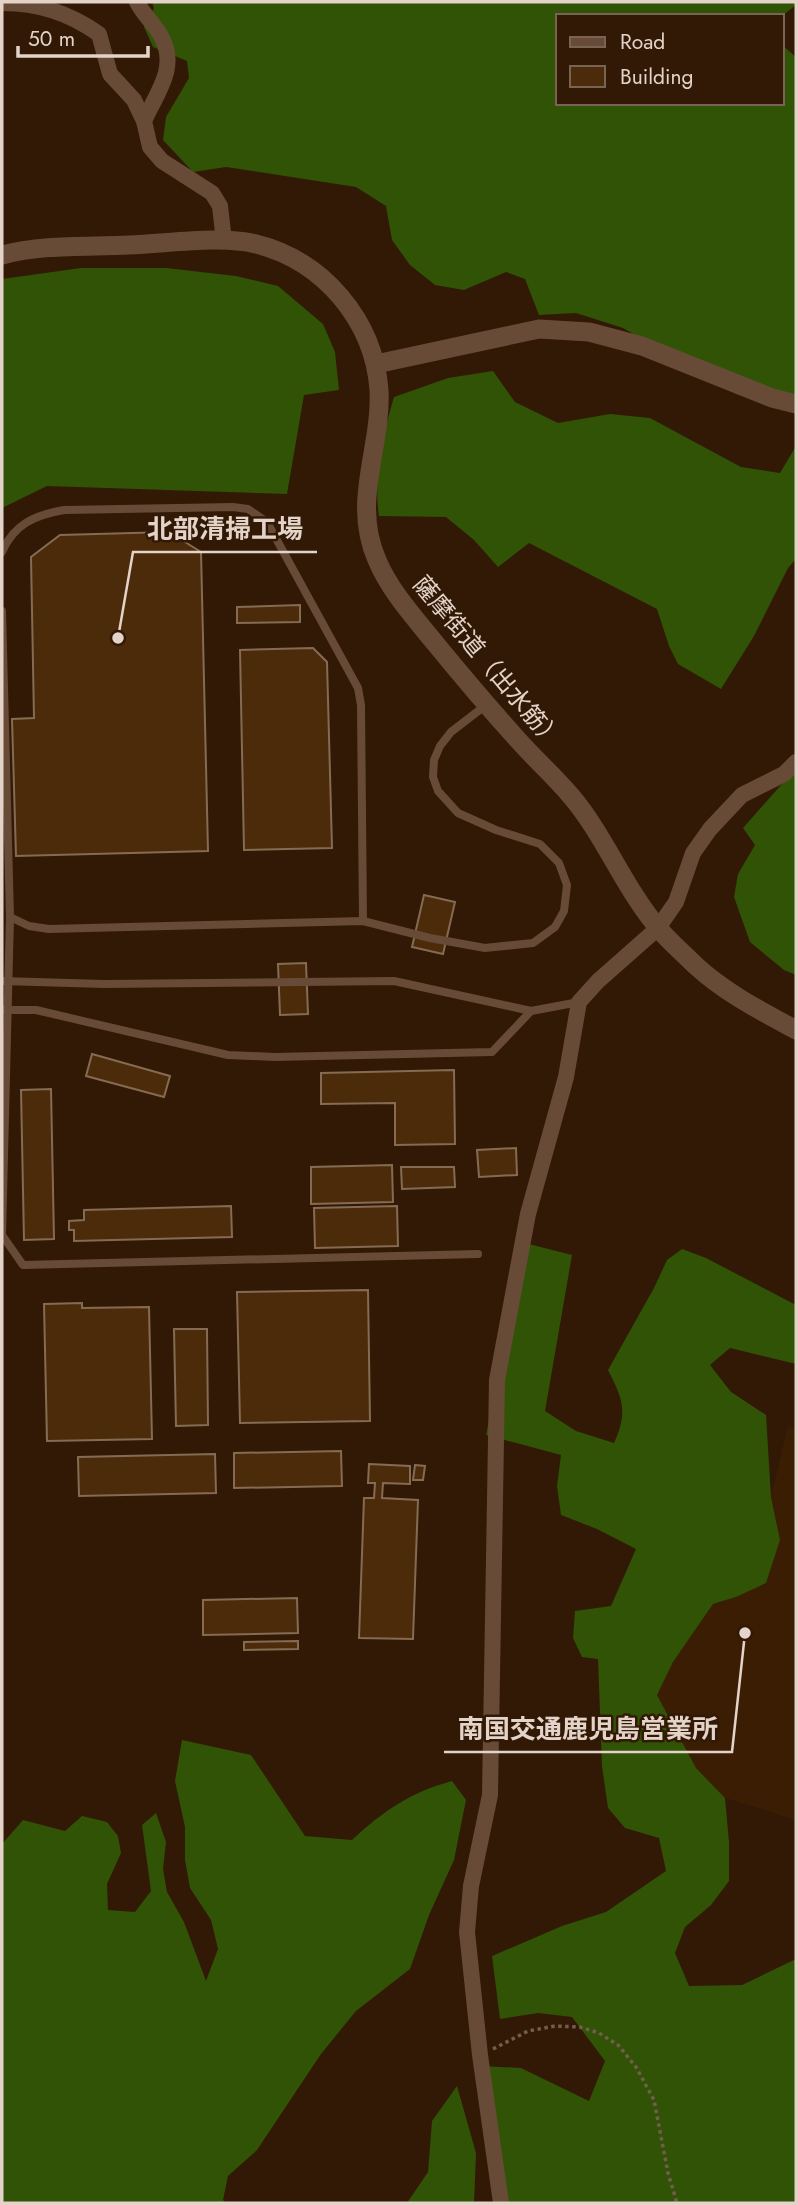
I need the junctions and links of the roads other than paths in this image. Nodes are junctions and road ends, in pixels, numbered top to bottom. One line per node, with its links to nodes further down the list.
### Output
1 (137, 2): 3 (street)
2 (2, 3): 3 (street)
3 (144, 121): 4 (street)
4 (224, 241): 5 (street, 薩摩街道（出水筋）); 6 (street, 薩摩街道（出水筋）)
5 (2, 255)
6 (376, 364): 7 (street); 10 (street, 薩摩街道（出水筋）)
7 (796, 404)
8 (2, 552): 13 (lane)
9 (2, 611): 12 (lane)
10 (487, 704): 13 (lane); 14 (street, 薩摩街道（出水筋）)
11 (796, 762): 14 (street)
12 (10, 917): 13 (lane); 17 (lane)
13 (363, 921)
14 (658, 928): 16 (street); 19 (street, 薩摩街道（出水筋）)
15 (2, 981): 18 (lane)
16 (579, 1002): 18 (lane); 21 (street)
17 (5, 1010): 18 (lane); 20 (lane)
18 (531, 1011)
19 (796, 1030)
20 (478, 1254)
21 (501, 2203)

